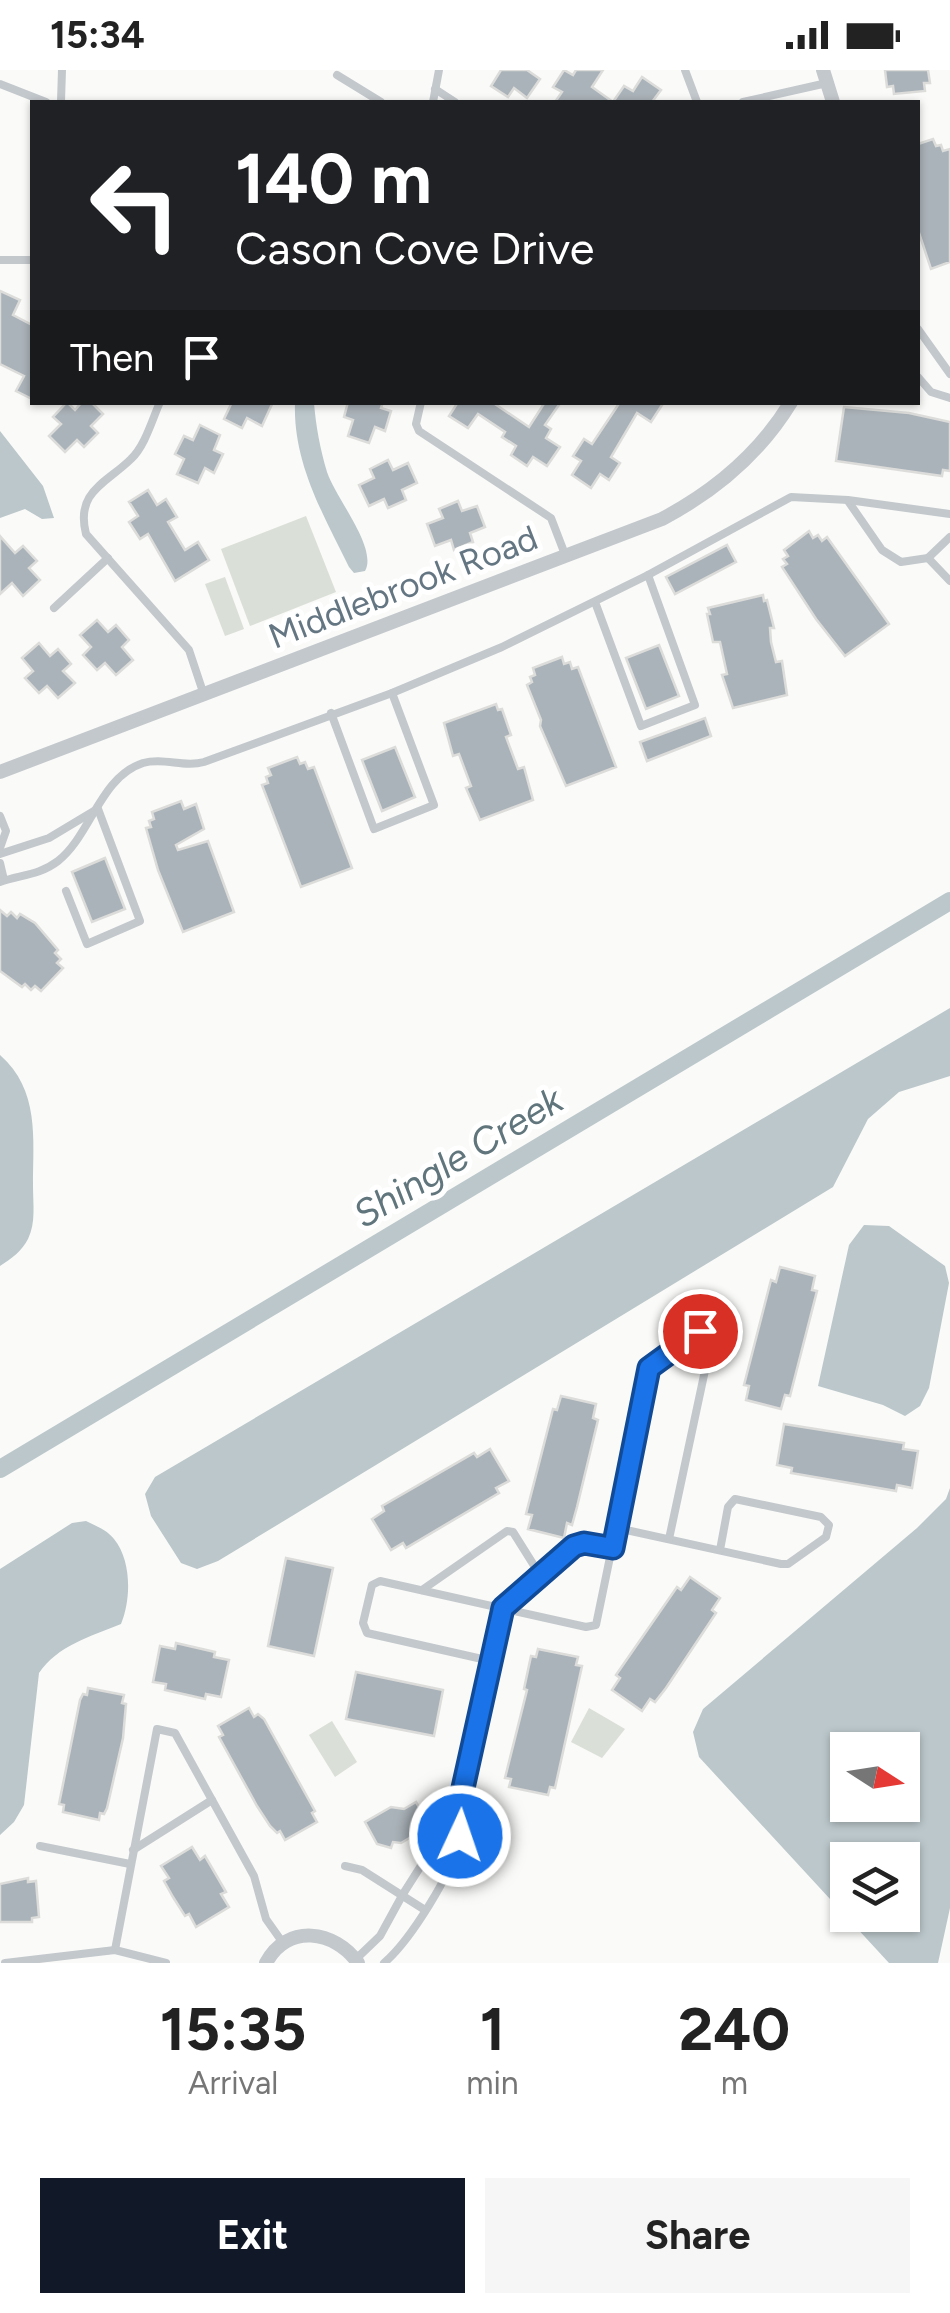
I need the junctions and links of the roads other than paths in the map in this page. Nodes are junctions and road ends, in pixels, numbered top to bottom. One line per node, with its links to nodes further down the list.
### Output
1 (62, 70): 9 (lane)
2 (439, 70): 7 (lane)
3 (685, 70): 13 (lane)
4 (337, 75): 10 (lane)
5 (825, 77): 14 (lane)
6 (0, 84): 8 (lane)
7 (434, 89): 11 (lane); 12 (lane)
8 (41, 100)
9 (61, 100)
10 (378, 100)
11 (433, 100)
12 (452, 100)
13 (696, 100)
14 (750, 100)
15 (0, 260): 16 (lane)
16 (30, 260)
17 (920, 332): 18 (lane)
18 (948, 374): 20 (lane)
19 (920, 379): 20 (lane)
20 (931, 392): 21 (lane)
21 (950, 398)
22 (159, 405): 29 (lane)
23 (420, 405): 28 (lane)
24 (790, 405): 28 (street, Middlebrook Road)
25 (848, 500): 26 (lane); 30 (lane); 31 (lane)
26 (950, 514)
27 (950, 537): 30 (lane)
28 (566, 557): 36 (street, Middlebrook Road)
29 (108, 558): 34 (lane); 36 (lane)
30 (928, 558): 32 (lane)
31 (648, 576): 33 (lane); 33 (lane)
32 (950, 581)
33 (595, 602): 35 (lane)
34 (54, 608)
35 (392, 694): 37 (lane); 37 (lane)
36 (204, 695): 38 (street, Middlebrook Road)
37 (331, 714): 39 (lane)
38 (0, 772)
39 (98, 809): 41 (lane); 43 (lane); 44 (lane)
40 (0, 816): 41 (lane)
41 (0, 851)
42 (0, 863): 43 (lane)
43 (2, 881)
44 (66, 890)
45 (617, 1528): 46 (lane); 46 (lane); 47 (lane)
46 (669, 1539): 48 (lane)
47 (613, 1548): 49 (lane); 51 (lane)
48 (720, 1550): 48 (lane)
49 (540, 1576): 50 (lane); 51 (lane)
50 (422, 1590): 51 (lane); 52 (lane)
51 (503, 1608): 52 (lane)
52 (491, 1661): 54 (lane)
53 (212, 1800): 56 (lane); 56 (lane); 61 (lane)
54 (459, 1806): 59 (lane); 60 (lane)
55 (40, 1846): 57 (lane)
56 (133, 1850): 57 (lane)
57 (130, 1864): 62 (lane)
58 (345, 1866): 59 (lane)
59 (402, 1894): 60 (lane); 63 (lane)
60 (425, 1910): 67 (lane)
61 (283, 1943): 63 (street); 66 (street)
62 (115, 1950): 64 (lane); 65 (lane)
63 (357, 1961)
64 (5, 1963)
65 (166, 1963)
66 (266, 1963)
67 (384, 1963)

